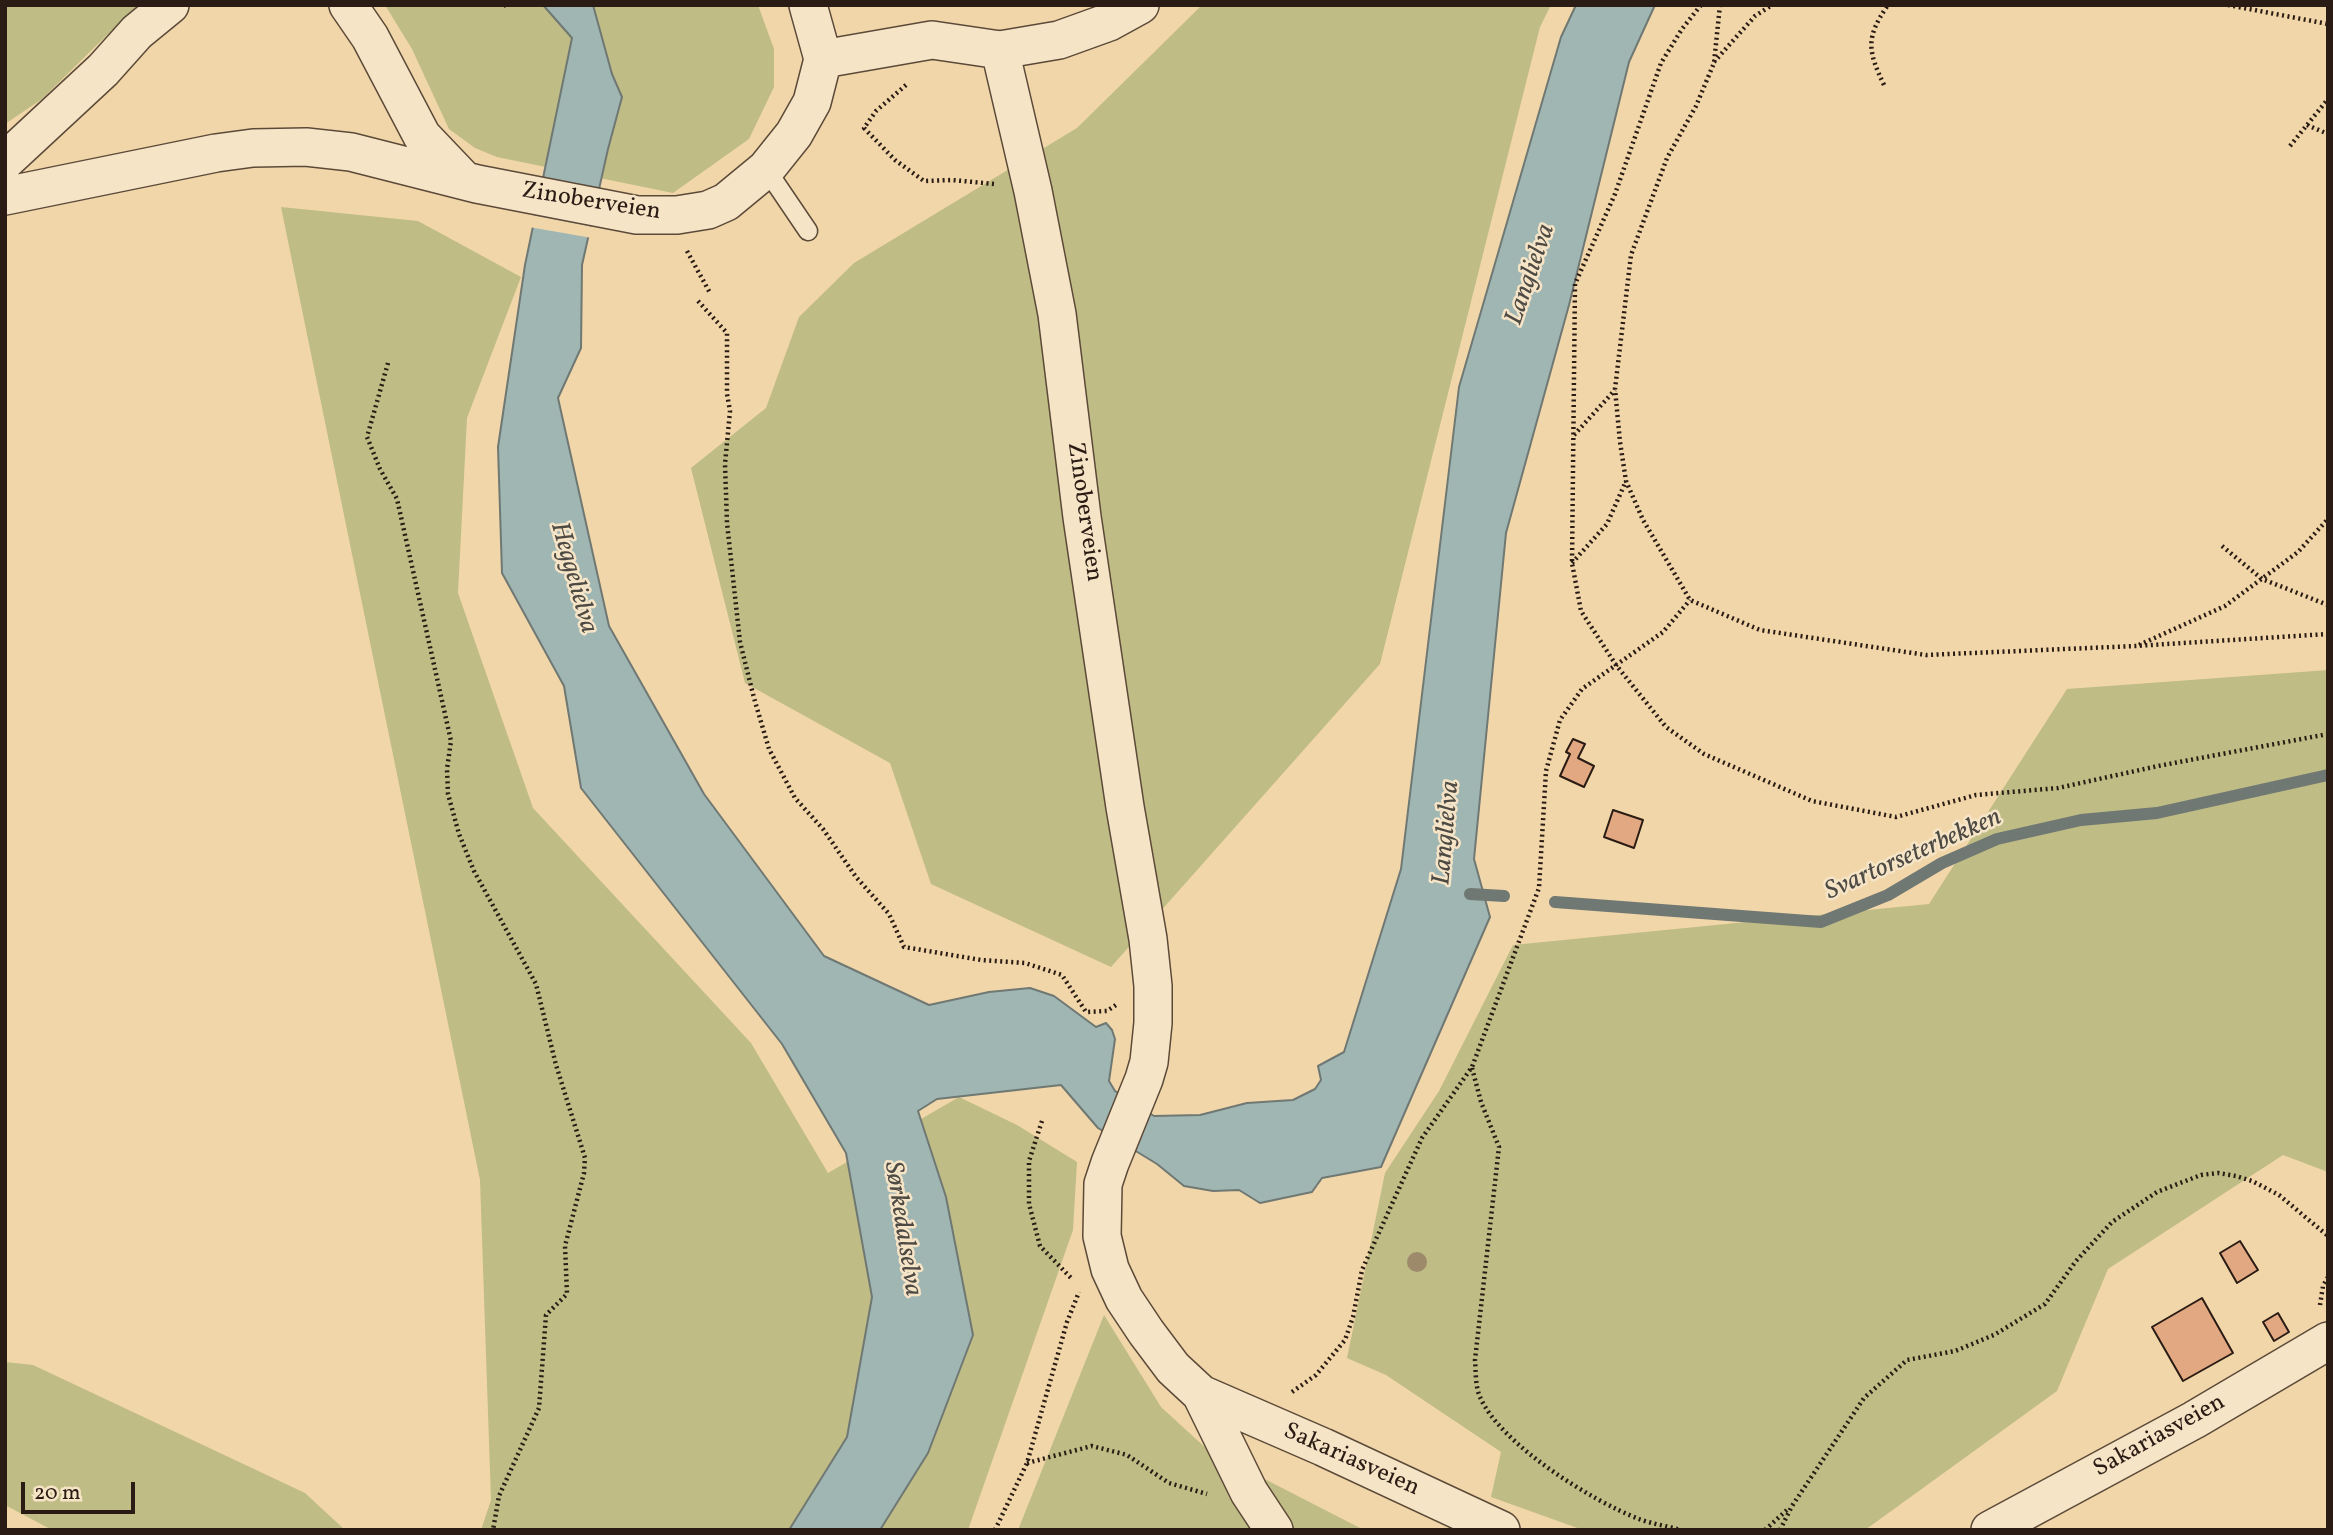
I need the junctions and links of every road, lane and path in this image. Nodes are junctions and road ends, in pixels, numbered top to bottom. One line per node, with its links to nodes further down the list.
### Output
1 (170, 5): 20 (street)
2 (348, 5): 22 (street)
3 (808, 5): 12 (street)
4 (1140, 5): 11 (street)
5 (1701, 5): 31 (path)
6 (1720, 5): 13 (path)
7 (1772, 5): 13 (path)
8 (1888, 5): 15 (path)
9 (2228, 5): 10 (path)
10 (2328, 24)
11 (1000, 50): 12 (street); 23 (street, Zinoberveien)
12 (823, 59): 21 (street, Zinoberveien)
13 (1714, 63): 30 (path)
14 (911, 81): 23 (path)
15 (1884, 85)
16 (2328, 99): 17 (path)
17 (2307, 125): 18 (path); 19 (path)
18 (2328, 134)
19 (2290, 146)
20 (5, 161)
21 (766, 169): 22 (street, Zinoberveien); 25 (lane)
22 (470, 182): 24 (street, Zinoberveien)
23 (1033, 191): 43 (street, Zinoberveien)
24 (5, 196)
25 (808, 231)
26 (675, 250): 27 (path)
27 (710, 293)
28 (698, 301): 43 (path)
29 (388, 363): 53 (path)
30 (1615, 389): 31 (path); 32 (path)
31 (1572, 436): 35 (path)
32 (1626, 481): 35 (path); 37 (path)
33 (2327, 520): 36 (path)
34 (2222, 546): 36 (path)
35 (1572, 563): 41 (path)
36 (2262, 579): 38 (path); 40 (path)
37 (1690, 600): 40 (path); 41 (path)
38 (2328, 605)
39 (2328, 634): 40 (path)
40 (2135, 646)
41 (1616, 665): 42 (path); 44 (path)
42 (2328, 734)
43 (1153, 986): 48 (street, Zinoberveien)
44 (1472, 1067): 49 (path); 57 (path)
45 (1042, 1121): 50 (path)
46 (2328, 1236): 52 (path)
47 (2328, 1341): 60 (street, Sakariasveien)
48 (1201, 1394): 49 (street, Sakariasveien); 51 (street, Zinoberveien)
49 (1240, 1413): 56 (street, Sakariasveien)
50 (1027, 1463): 51 (path); 54 (path)
51 (1249, 1492): 55 (street, Zinoberveien)
52 (1792, 1506): 58 (path); 59 (path)
53 (493, 1530)
54 (995, 1530)
55 (1274, 1530)
56 (1501, 1530)
57 (1681, 1530)
58 (1765, 1530)
59 (1780, 1530)
60 (1990, 1530)

